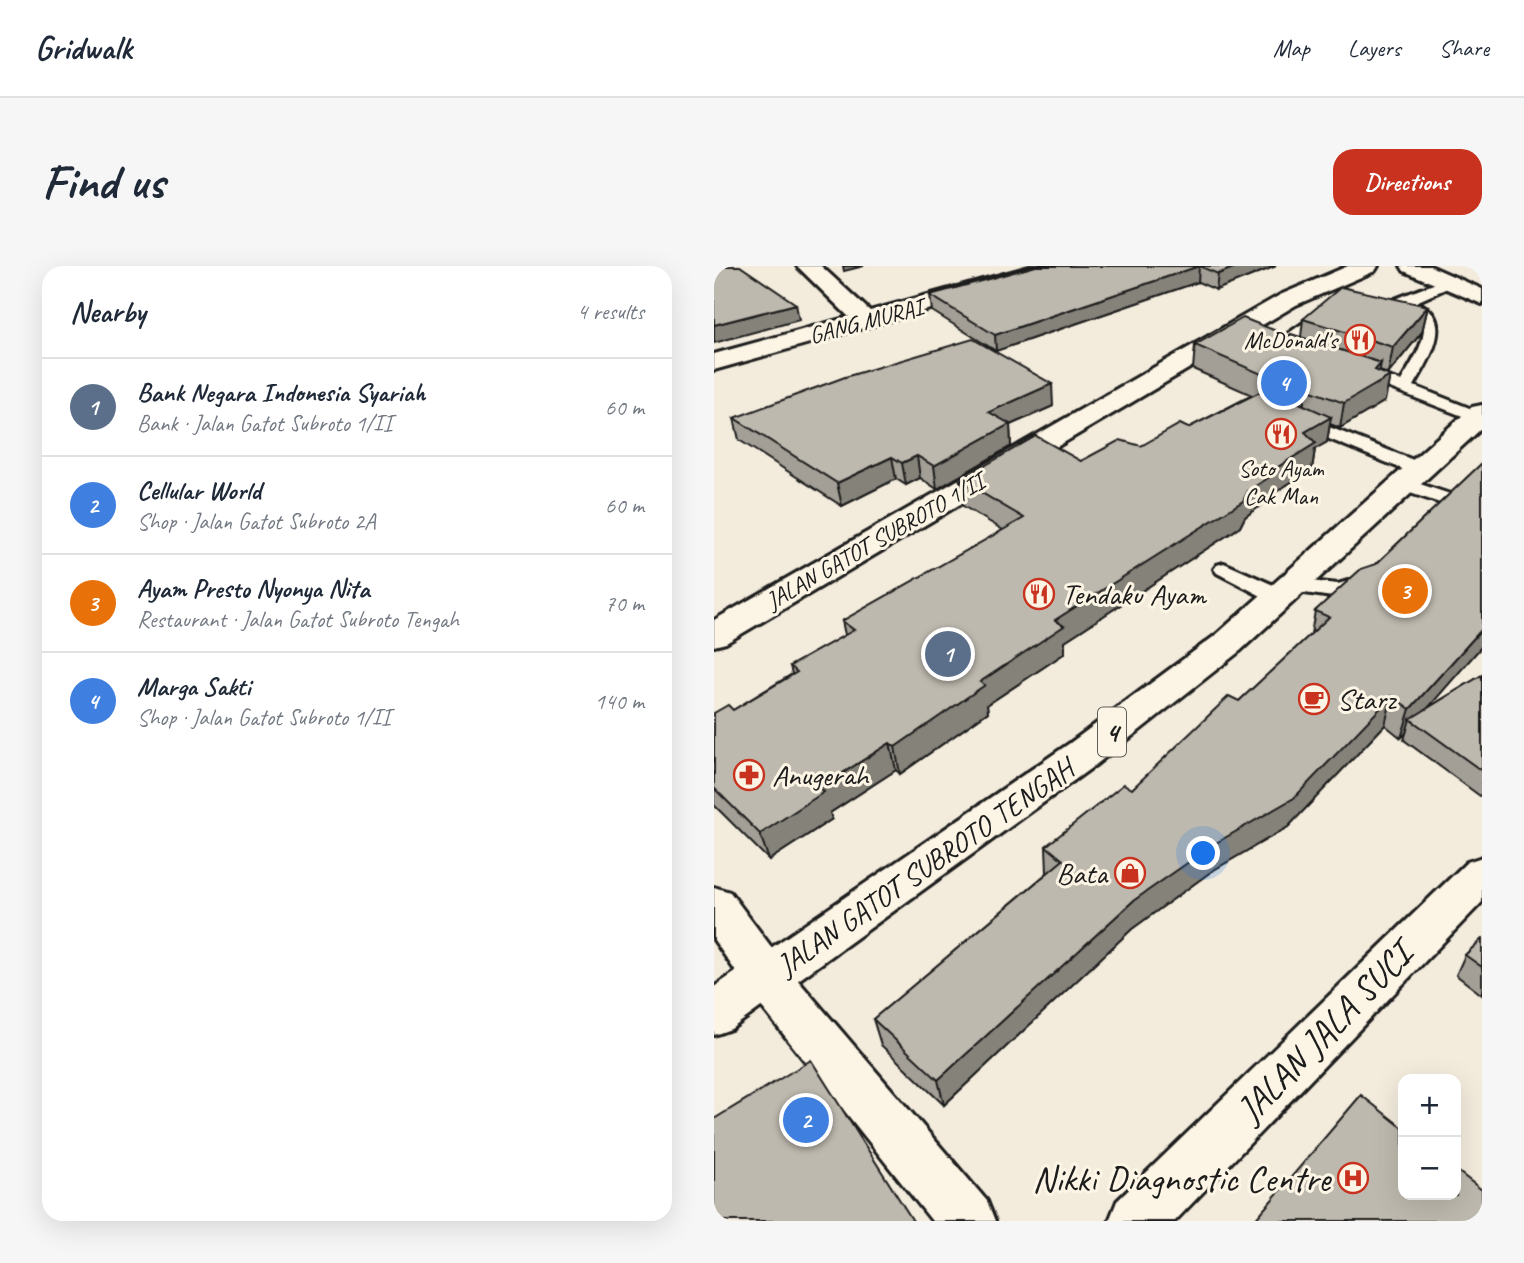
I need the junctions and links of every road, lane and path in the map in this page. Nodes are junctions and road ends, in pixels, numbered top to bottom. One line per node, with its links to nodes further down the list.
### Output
1 (808, 266): 10 (main road)
2 (1057, 266): 10 (main road, GANG MURAI)
3 (1367, 266): 22 (main road, JALAN GATOT SUBROTO 1/II)
4 (1412, 266): 5 (main road)
5 (1448, 282): 6 (main road); 8 (lane)
6 (1482, 297)
7 (1383, 302): 8 (lane)
8 (1401, 303): 12 (lane)
9 (1345, 304): 12 (lane)
10 (867, 321): 11 (main road, GANG MURAI)
11 (714, 362)
12 (1405, 388): 13 (lane)
13 (1480, 415): 15 (main road, JALAN GATOT SUBROTO TENGAH / 4)
14 (1301, 421): 15 (lane)
15 (1411, 476): 17 (lane); 21 (main road, JALAN GATOT SUBROTO TENGAH / 4)
16 (1465, 485): 17 (lane)
17 (1449, 500): 18 (lane)
18 (1431, 518)
19 (1224, 569): 21 (lane)
20 (1379, 570): 21 (lane)
21 (1285, 590): 25 (main road, JALAN GATOT SUBROTO TENGAH / 4)
22 (714, 635)
23 (1482, 874): 28 (main road, JALAN JALA SUCI)
24 (714, 905): 25 (main road)
25 (767, 978): 26 (main road, JALAN GATOT SUBROTO TENGAH / 4); 27 (main road)
26 (714, 1014)
27 (967, 1221)
28 (1137, 1221)

